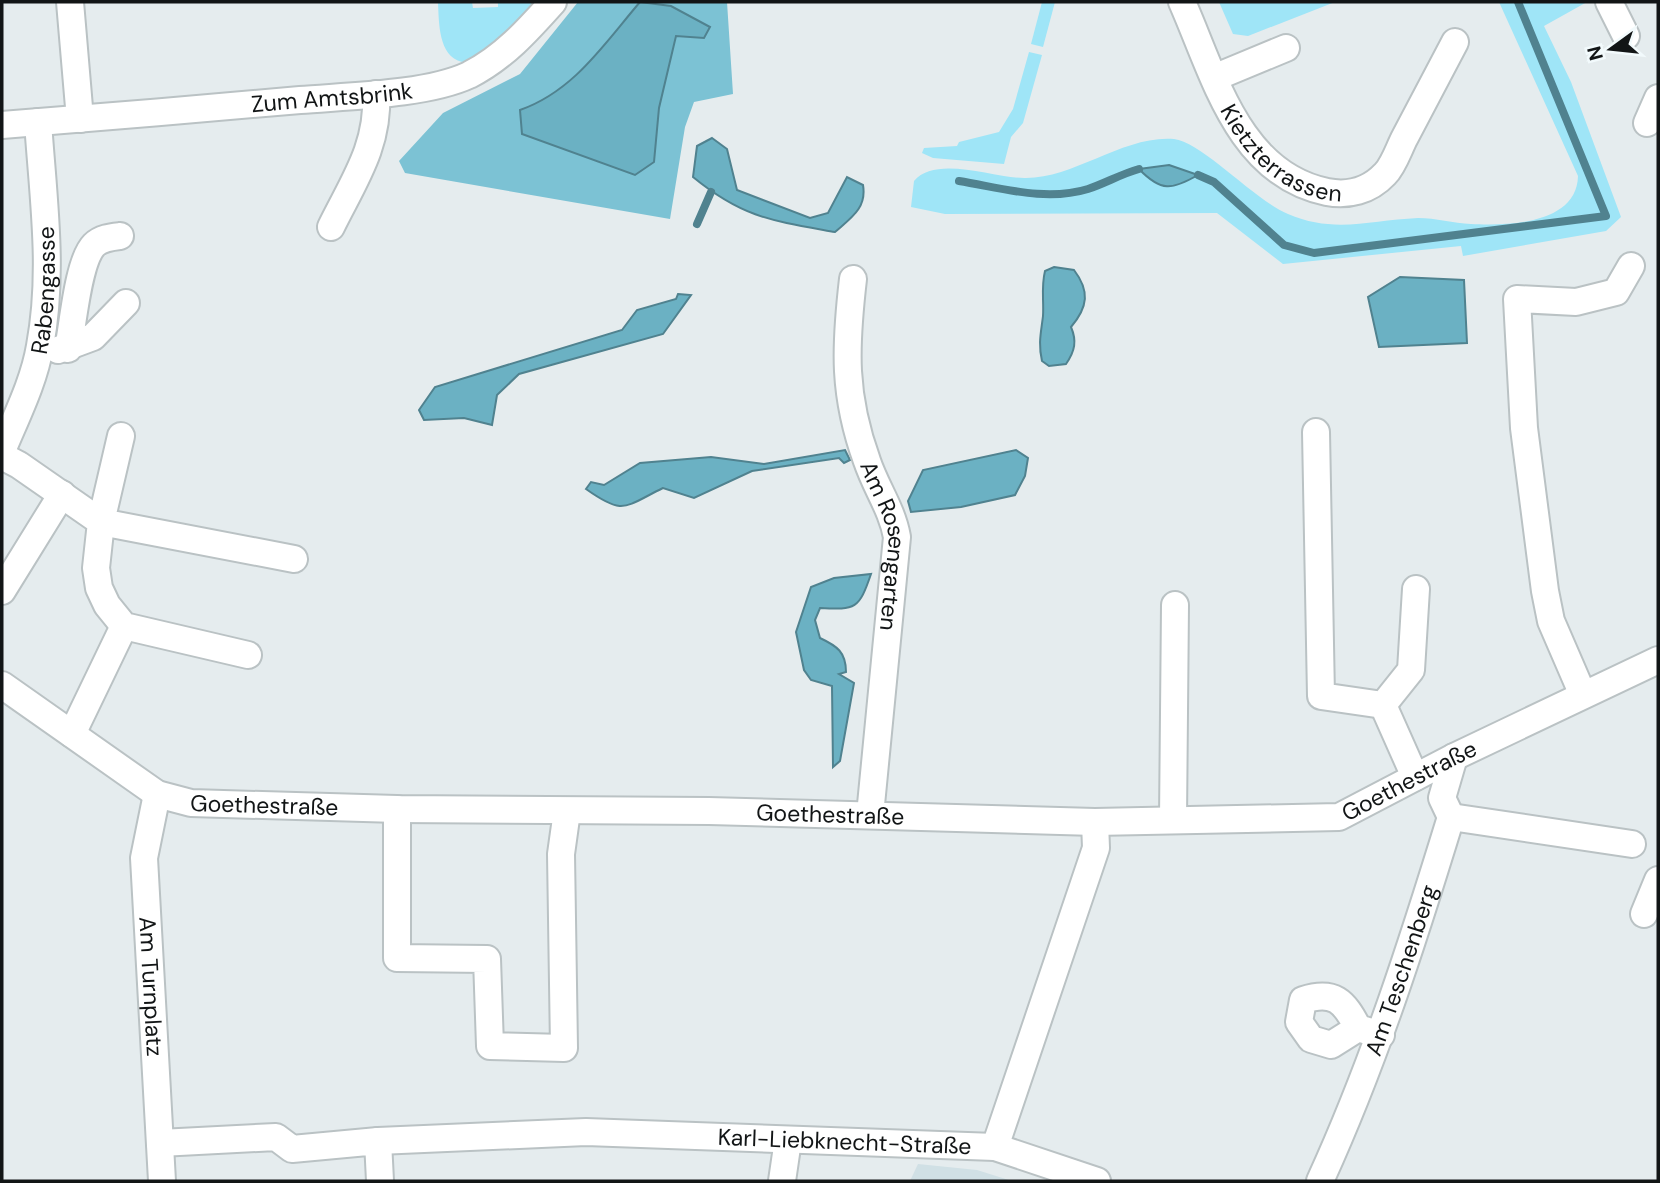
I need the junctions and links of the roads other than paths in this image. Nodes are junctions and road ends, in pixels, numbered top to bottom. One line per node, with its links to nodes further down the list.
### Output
1 (70, 2): 11 (street)
2 (552, 2): 9 (street, Zum Amtsbrink)
3 (1182, 2): 8 (street, Kietzterrassen)
4 (1609, 2): 5 (street)
5 (1626, 36)
6 (1455, 42): 8 (street, Kietzterrassen)
7 (1286, 48): 8 (street)
8 (1216, 77)
9 (376, 94): 11 (street, Zum Amtsbrink); 15 (street)
10 (1658, 98): 13 (street)
11 (80, 118): 12 (street, Zum Amtsbrink)
12 (38, 122): 14 (street, Zum Amtsbrink); 20 (street, Rabengasse)
13 (1647, 124)
14 (2, 125)
15 (331, 228)
16 (120, 236): 21 (street)
17 (1632, 266): 36 (street)
18 (853, 279): 44 (street, Am Rosengarten)
19 (126, 303): 21 (street)
20 (40, 348): 21 (street); 24 (street, Rabengasse)
21 (68, 349)
22 (1316, 432): 37 (street)
23 (121, 436): 27 (street)
24 (2, 451)
25 (2, 456): 26 (street)
26 (62, 494): 27 (street); 30 (street)
27 (101, 522): 28 (street); 32 (street)
28 (295, 559)
29 (1416, 589): 37 (street)
30 (2, 591)
31 (1175, 606): 46 (street)
32 (124, 626): 33 (street); 38 (street)
33 (247, 655)
34 (1658, 660): 36 (street, Goethestraße)
35 (6, 695): 38 (street, Goethestraße)
36 (1583, 695): 39 (street, Goethestraße)
37 (1383, 705): 40 (street)
38 (72, 734): 41 (street, Goethestraße)
39 (1454, 757): 40 (street, Goethestraße); 45 (street, Am Teschenberg)
40 (1415, 777): 46 (street, Goethestraße)
41 (158, 794): 42 (street, Goethestraße); 53 (street, Am Turnplatz)
42 (397, 809): 43 (street, Goethestraße); 43 (street)
43 (567, 811): 44 (street, Goethestraße)
44 (870, 815): 47 (street, Goethestraße)
45 (1451, 817): 48 (street); 59 (street, Am Teschenberg)
46 (1174, 820): 47 (street, Goethestraße)
47 (1095, 822): 54 (street)
48 (1632, 844)
49 (1658, 880): 50 (street)
50 (1644, 914)
51 (788, 1140): 52 (street, Karl-Liebknecht-Straße); 54 (street, Karl-Liebknecht-Straße); 57 (street)
52 (378, 1141): 53 (street, Karl-Liebknecht-Straße); 56 (street)
53 (160, 1143): 55 (street, Am Turnplatz)
54 (995, 1147): 58 (street, Karl-Liebknecht-Straße)
55 (162, 1181)
56 (380, 1181)
57 (782, 1181)
58 (1097, 1181)
59 (1320, 1181)

